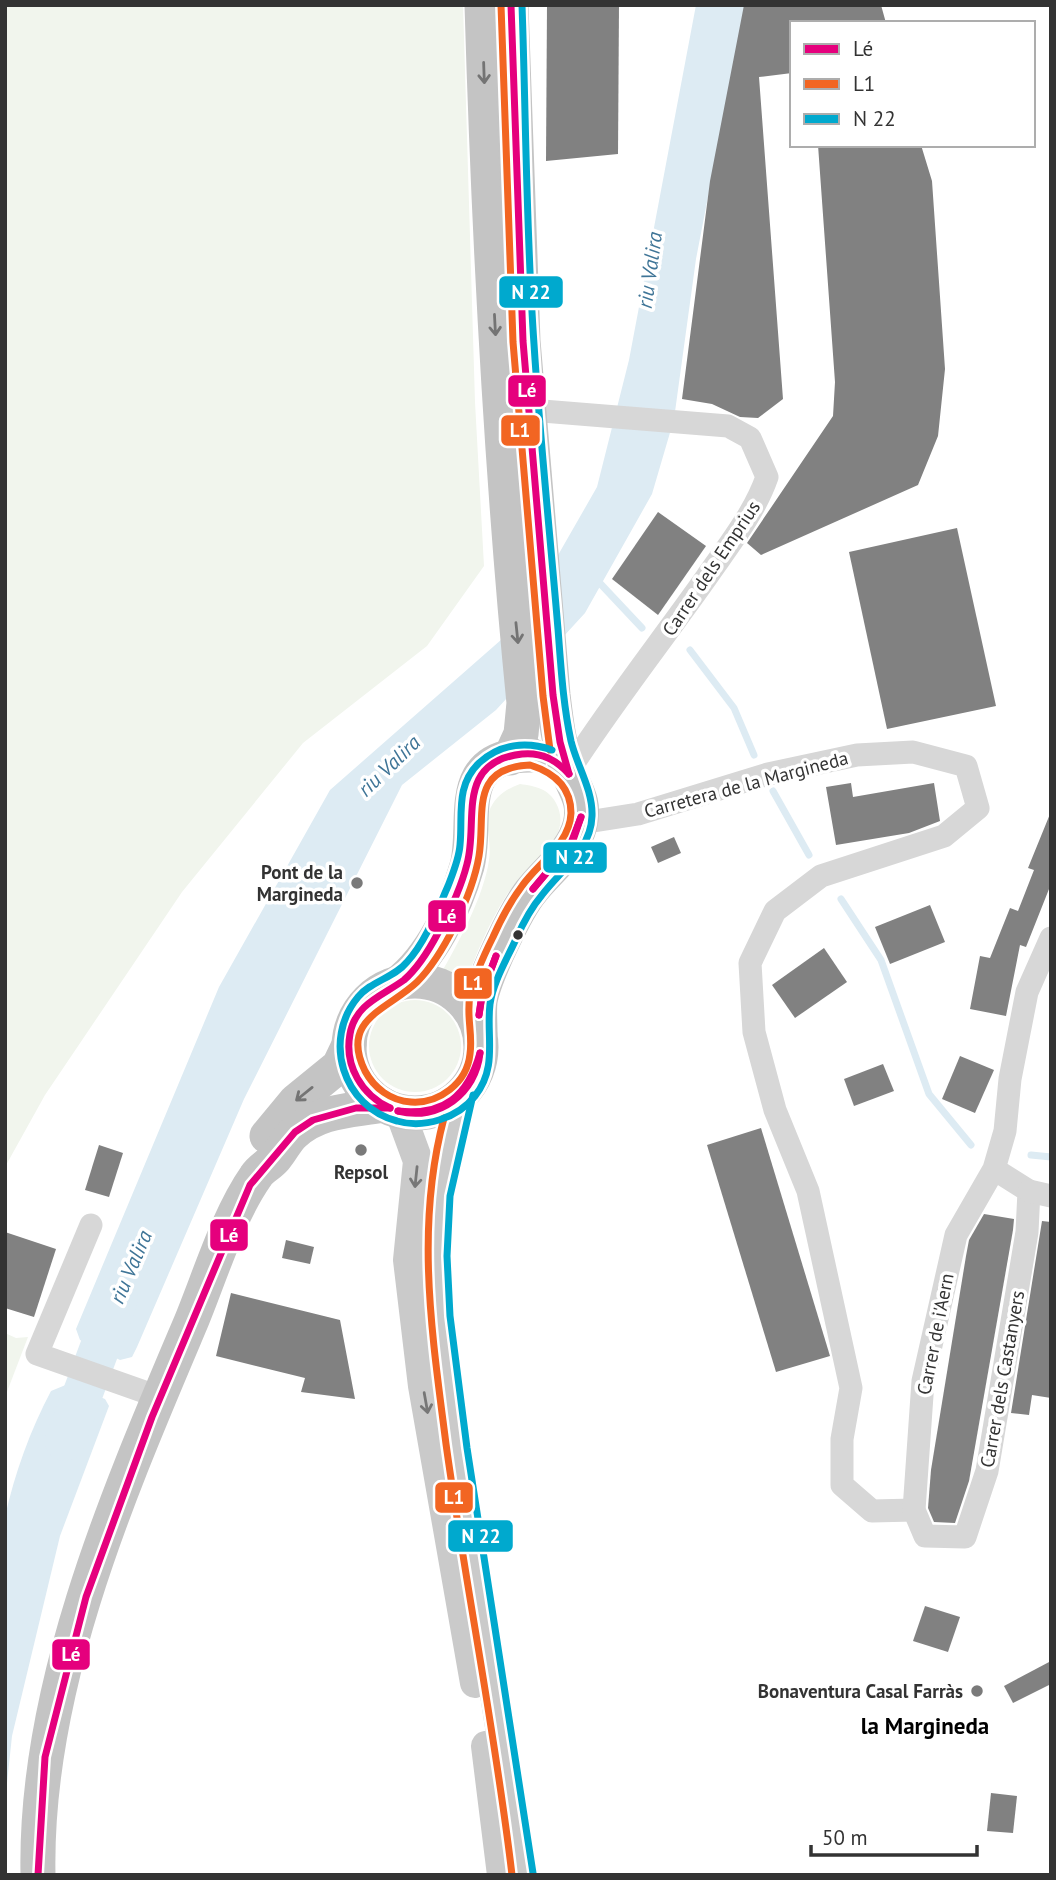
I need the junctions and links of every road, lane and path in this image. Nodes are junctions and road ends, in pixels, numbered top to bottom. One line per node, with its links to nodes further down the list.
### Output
1 (482, 5): 4 (highway, one-way to 4)
2 (511, 5): 3 (highway)
3 (530, 410): 5 (highway); 5 (street, Carrer dels Emprius)
4 (510, 758): 5 (highway); 8 (highway)
5 (568, 772): 6 (highway)
6 (581, 823): 9 (highway); 18 (street, Carretera de la Margineda)
7 (1051, 938): 13 (street, Carrer de i'Aern)
8 (397, 984): 9 (highway); 10 (highway)
9 (480, 1033): 11 (highway)
10 (349, 1045): 12 (highway); 14 (highway, one-way to 14)
11 (463, 1093): 12 (highway); 21 (main road)
12 (391, 1108): 14 (highway); 20 (main road, one-way to 20)
13 (994, 1170): 15 (street, Carrer dels Castanyers); 18 (street, Carrer de i'Aern)
14 (256, 1175): 17 (highway)
15 (1040, 1194): 18 (street, Carrer dels Castanyers)
16 (91, 1225): 17 (street)
17 (143, 1391): 19 (highway)
18 (914, 1510)
19 (38, 1875)
20 (502, 1875)
21 (523, 1875)

